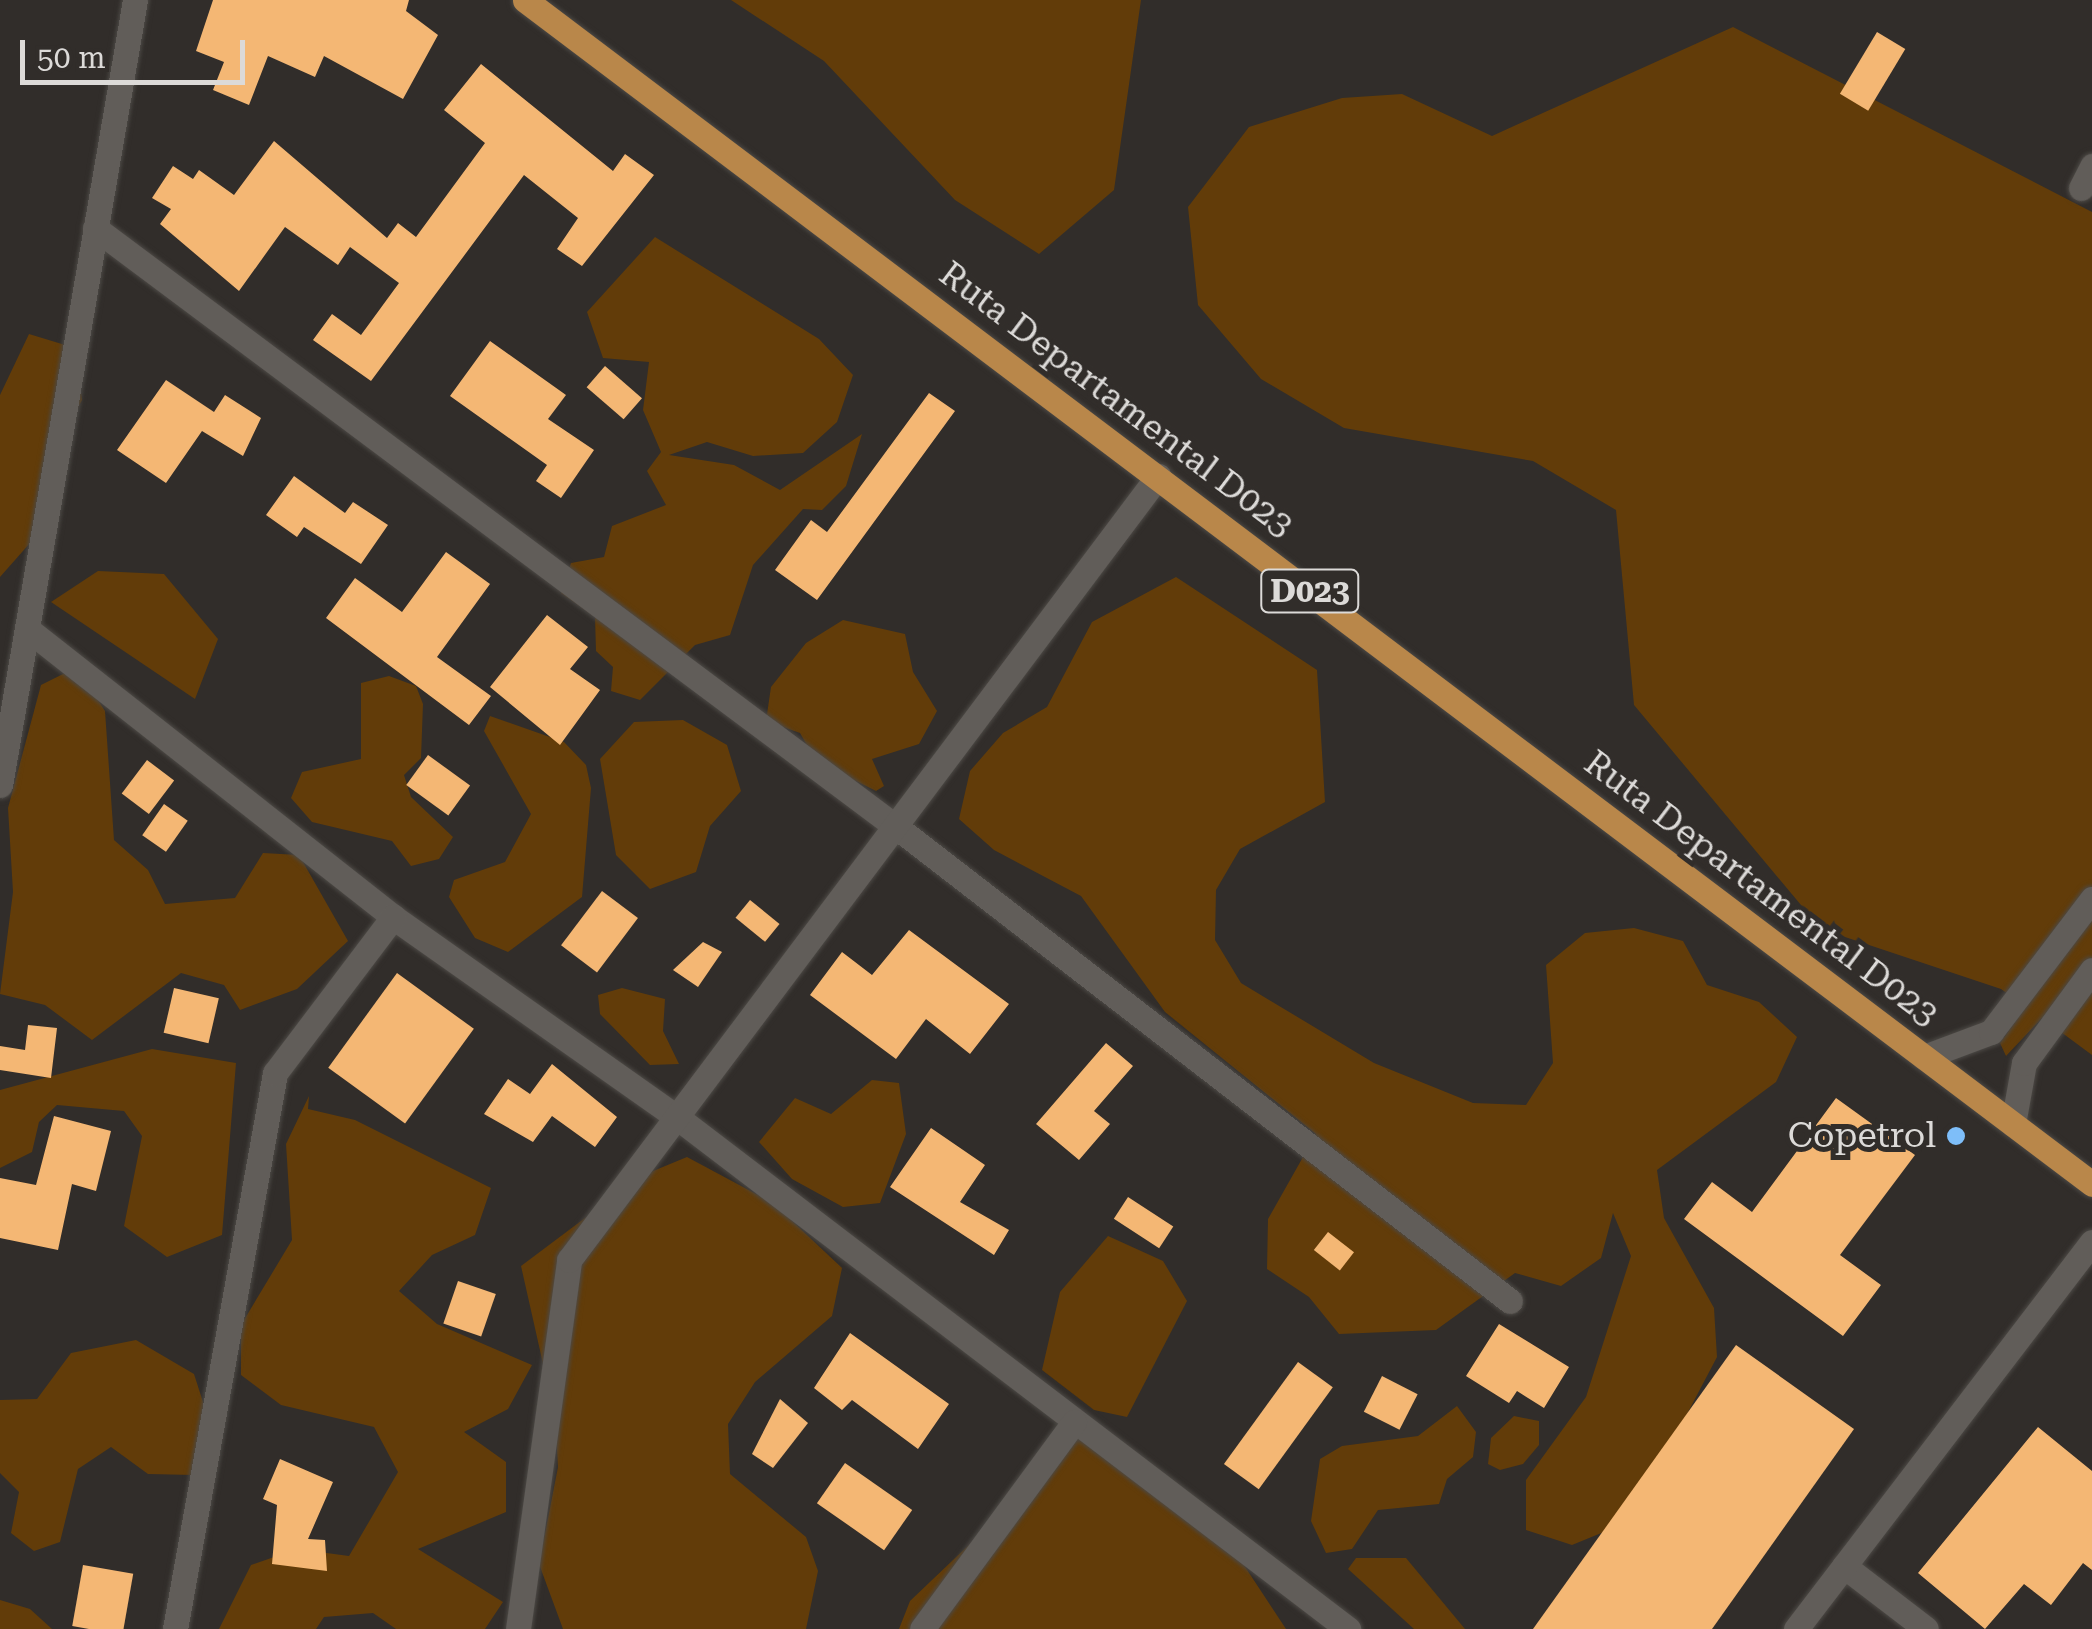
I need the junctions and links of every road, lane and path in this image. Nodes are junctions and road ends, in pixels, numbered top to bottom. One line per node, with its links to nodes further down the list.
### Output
1 (135, 0): 3 (street)
2 (525, 0): 4 (main road, Ruta Departamental D023 / D023)
3 (95, 228): 5 (street); 7 (street)
4 (1158, 476): 7 (street); 11 (main road, Ruta Departamental D023 / D023)
5 (30, 631): 6 (street); 9 (street)
6 (0, 785)
7 (900, 829): 12 (street); 16 (street)
8 (2092, 898): 11 (street)
9 (394, 917): 12 (street); 19 (street)
10 (2092, 970): 13 (street)
11 (1924, 1057): 13 (main road, Ruta Departamental D023 / D023)
12 (678, 1118): 17 (street); 20 (street)
13 (2012, 1124): 14 (main road, Ruta Departamental D023 / D023)
14 (2092, 1184)
15 (2092, 1242): 18 (street)
16 (1510, 1301)
17 (1074, 1422): 21 (street); 22 (street)
18 (1844, 1566): 23 (street); 24 (street)
19 (175, 1629)
20 (518, 1629)
21 (922, 1629)
22 (1348, 1629)
23 (1796, 1629)
24 (1926, 1629)

